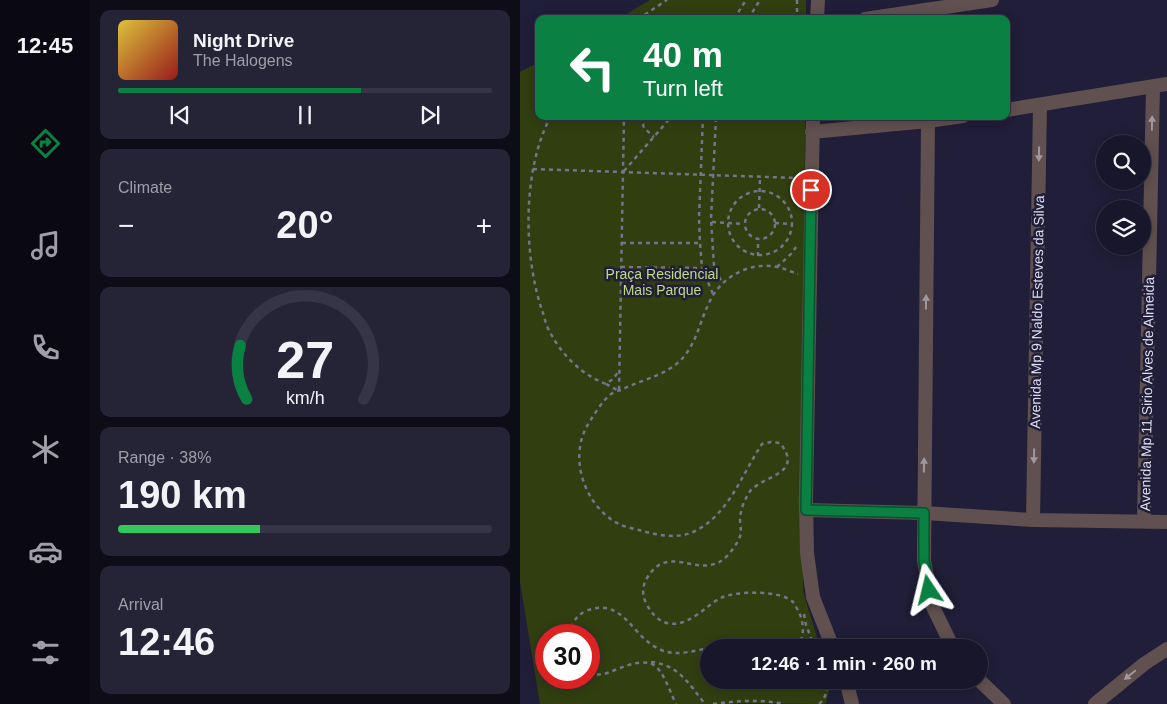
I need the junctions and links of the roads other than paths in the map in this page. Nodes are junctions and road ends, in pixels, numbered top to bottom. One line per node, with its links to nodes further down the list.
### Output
1 (818, 0): 3 (street)
2 (992, 0): 4 (street)
3 (817, 15)
4 (892, 15)
5 (1167, 84): 6 (street)
6 (1153, 87): 7 (street); 16 (street, Avenida Mp 11 Sirio Alves de Almeida, one-way to 6)
7 (1040, 105): 8 (street); 15 (street, Avenida Mp 9 Naldo Esteves da Silva, one-way to 15)
8 (1010, 109)
9 (812, 120): 12 (street)
10 (935, 120): 11 (street)
11 (928, 121): 12 (street); 14 (street, one-way to 11)
12 (812, 132): 13 (street)
13 (806, 510): 14 (street); 18 (street)
14 (924, 513): 15 (street); 19 (street)
15 (1033, 520): 16 (street)
16 (1144, 521): 17 (street)
17 (1167, 522)
18 (829, 639)
19 (949, 639)
20 (1167, 649): 25 (street, one-way to 25)
21 (848, 689): 23 (street)
22 (988, 689): 24 (street)
23 (852, 704)
24 (1004, 704)
25 (1095, 704)

